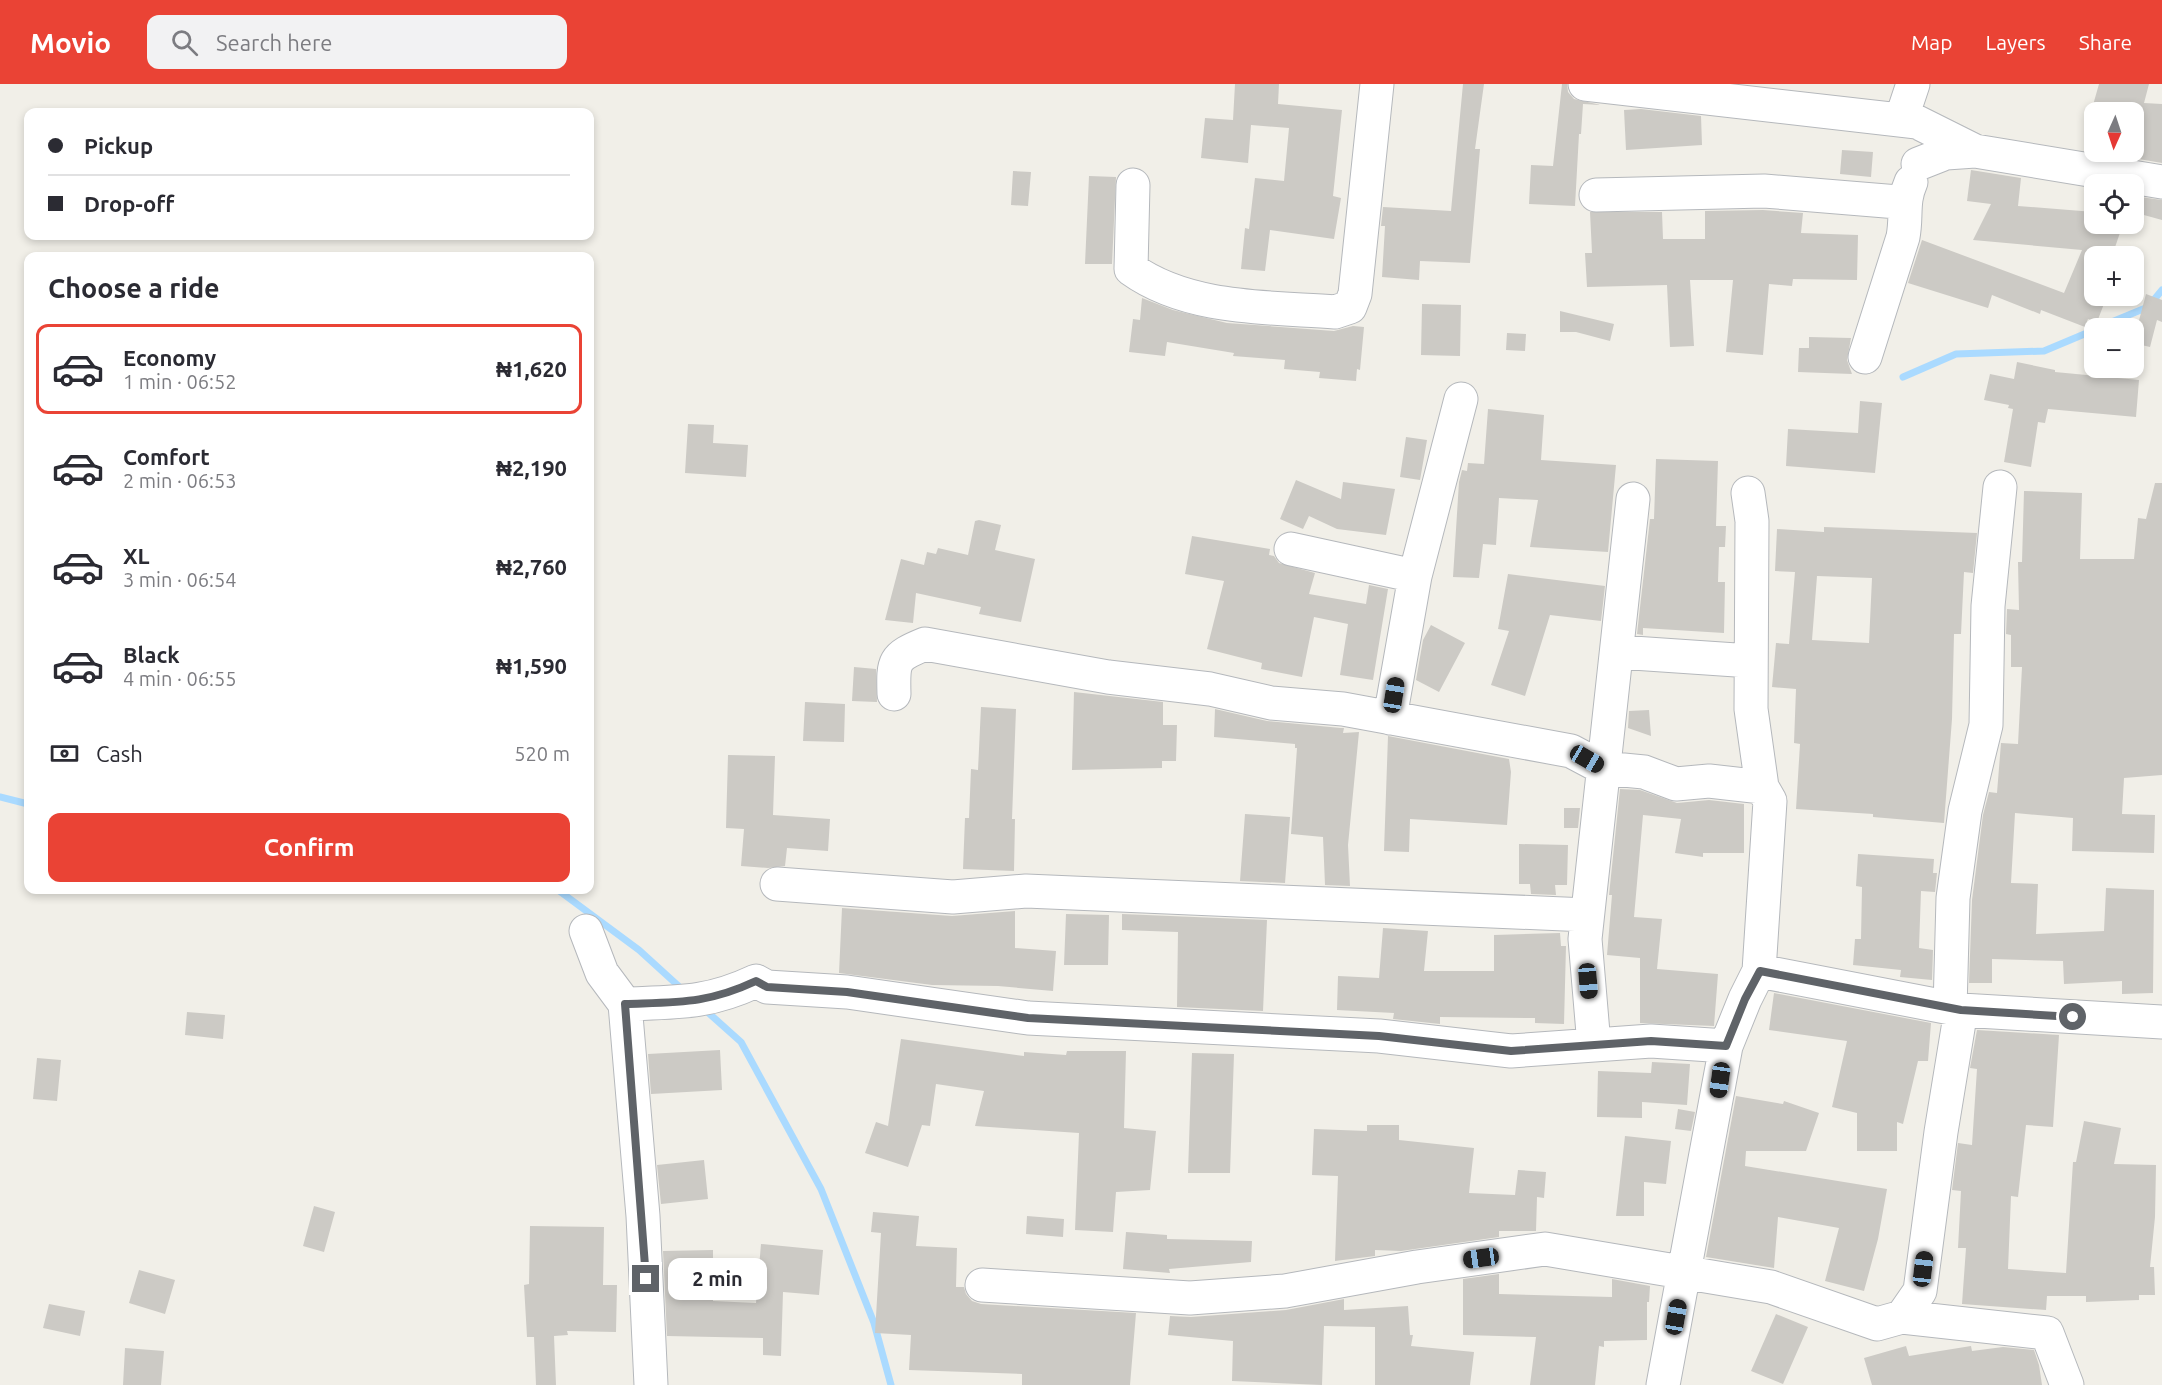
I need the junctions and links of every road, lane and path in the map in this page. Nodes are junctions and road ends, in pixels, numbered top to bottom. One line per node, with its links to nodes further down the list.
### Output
1 (1377, 84): 8 (street)
2 (1585, 84): 4 (street)
3 (1913, 84): 4 (street)
4 (1909, 121): 5 (street); 6 (street)
5 (1975, 151): 6 (street); 7 (street)
6 (1918, 164): 10 (street)
7 (2162, 182)
8 (1133, 185)
9 (1596, 195): 10 (street)
10 (1904, 200): 11 (street)
11 (1864, 357)
12 (1461, 399): 17 (street)
13 (2000, 487): 29 (street)
14 (1748, 493): 19 (street)
15 (1633, 499): 18 (street)
16 (1291, 549): 17 (street)
17 (1415, 576): 21 (street)
18 (1618, 652): 19 (street); 22 (street)
19 (1751, 661): 23 (street)
20 (894, 694): 21 (street)
21 (1390, 718): 22 (street)
22 (1603, 768): 23 (street); 25 (street)
23 (1762, 787): 27 (street)
24 (777, 884): 25 (street)
25 (1587, 915): 31 (street)
26 (586, 931): 28 (street)
27 (1760, 971): 29 (street); 32 (street)
28 (625, 1004): 31 (street); 36 (street)
29 (1955, 1010): 30 (street); 35 (street)
30 (2162, 1022)
31 (1594, 1045): 32 (street)
32 (1726, 1046): 33 (street)
33 (1684, 1271): 34 (street); 35 (street); 37 (street)
34 (982, 1285)
35 (1902, 1317): 38 (street)
36 (651, 1385)
37 (1663, 1385)
38 (2067, 1385)

